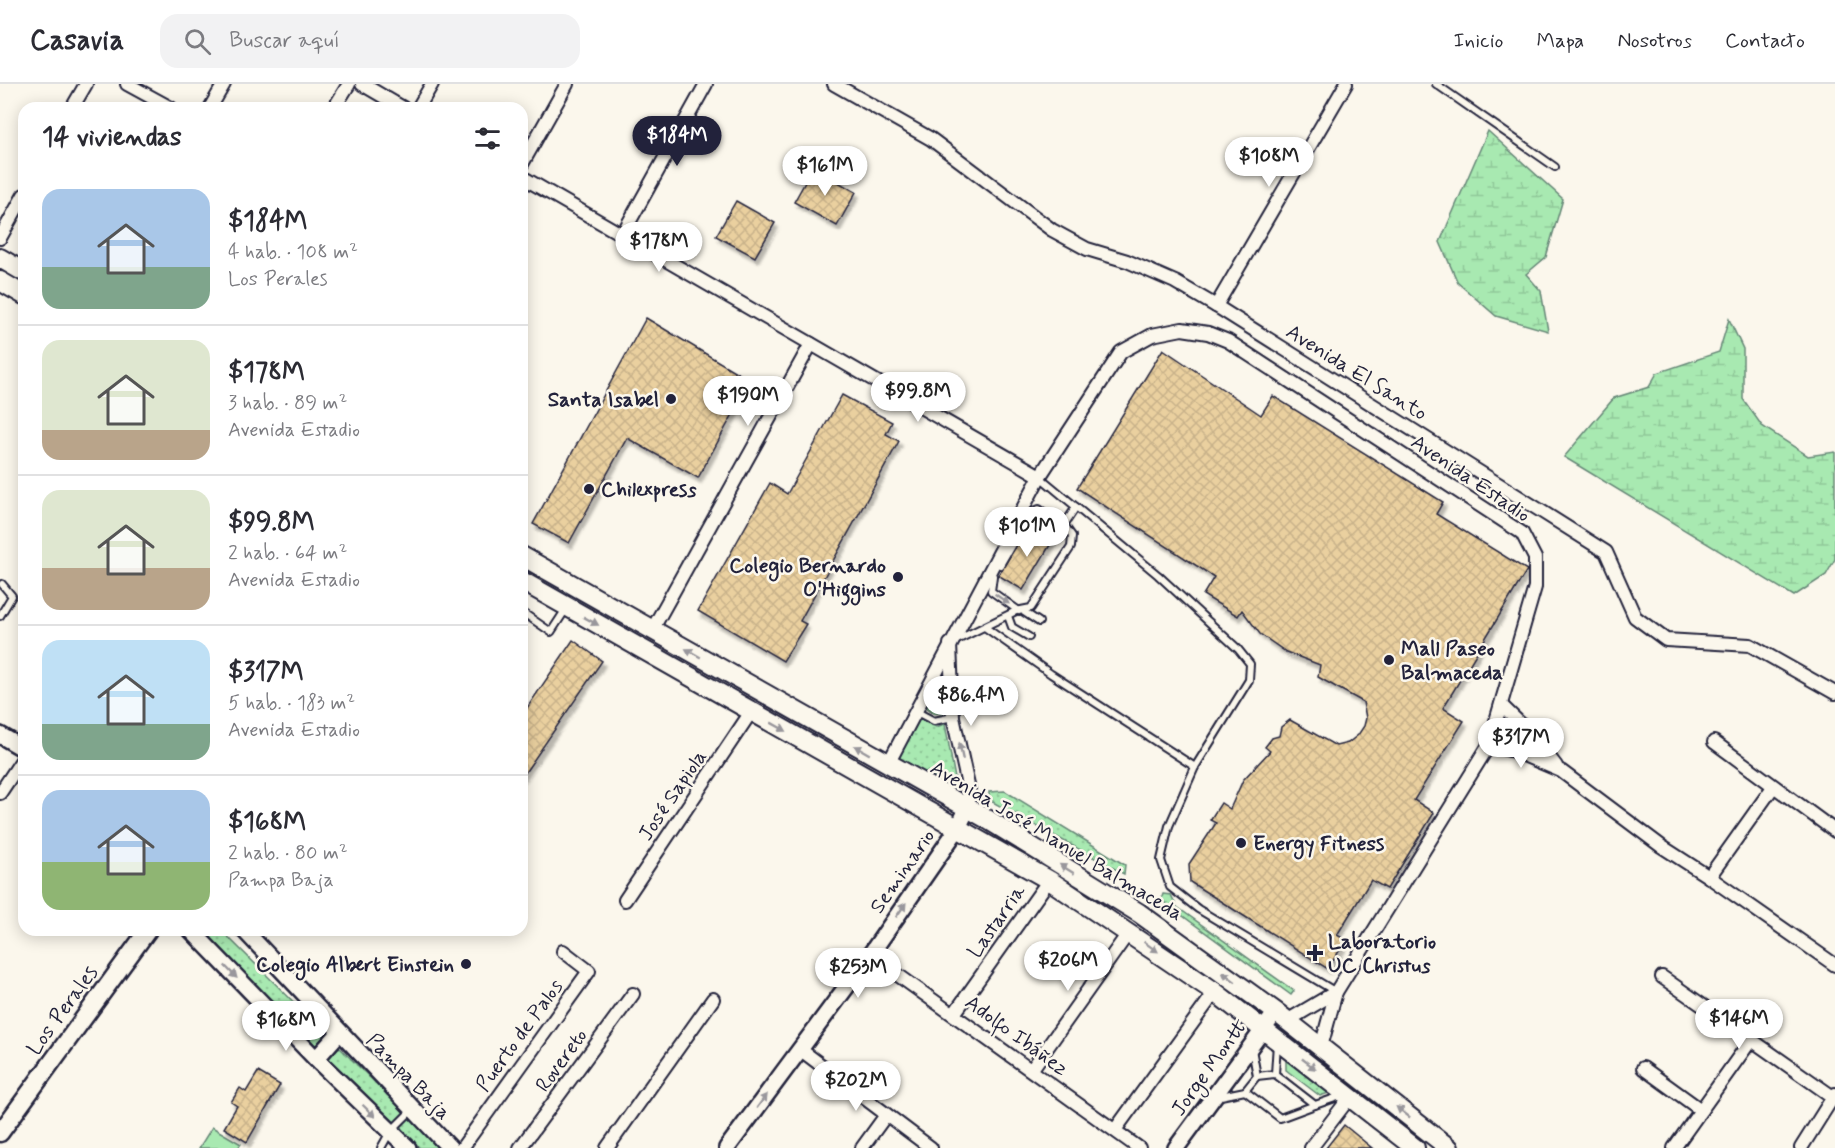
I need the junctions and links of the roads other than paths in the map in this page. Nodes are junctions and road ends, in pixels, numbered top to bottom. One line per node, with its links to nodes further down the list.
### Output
1 (86, 84): 12 (street)
2 (127, 84): 13 (street)
3 (224, 84): 14 (street)
4 (349, 84): 15 (street)
5 (362, 84): 16 (street)
6 (432, 84): 17 (street)
7 (567, 84): 18 (street)
8 (706, 84): 22 (street)
9 (834, 84): 28 (street, Avenida El Santo)
10 (1346, 84): 28 (street)
11 (1436, 84): 19 (lane)
12 (76, 102)
13 (160, 102)
14 (214, 102)
15 (338, 102)
16 (393, 102)
17 (422, 102)
18 (528, 153)
19 (1555, 167)
20 (528, 180): 22 (street)
21 (18, 206): 23 (street)
22 (622, 235): 29 (street)
23 (0, 238)
24 (0, 258): 25 (main road)
25 (18, 268)
26 (0, 281): 27 (main road)
27 (18, 292)
28 (1216, 306): 46 (street, Avenida El Santo)
29 (811, 344): 30 (street); 43 (street)
30 (1040, 477): 31 (lane); 45 (street, Avenida Estadio); 47 (street, Avenida Estadio)
31 (1076, 507): 32 (lane); 57 (lane)
32 (1064, 525): 37 (lane); 37 (lane, one-way to 37)
33 (528, 559): 43 (main road, Avenida José Manuel Balmaceda)
34 (2, 584): 38 (lane)
35 (528, 585): 36 (main road, Avenida José Manuel Balmaceda)
36 (567, 608): 39 (lane); 49 (main road, Avenida José Manuel Balmaceda, one-way to 49)
37 (1021, 611): 40 (lane); 41 (lane)
38 (0, 616)
39 (528, 616)
40 (1008, 616): 42 (lane); 44 (lane)
41 (1039, 622)
42 (986, 628): 45 (lane); 57 (lane)
43 (652, 630): 55 (main road, Avenida José Manuel Balmaceda, one-way to 43)
44 (1029, 637)
45 (950, 644): 48 (street, Avenida Estadio); 50 (street, Seminario)
46 (1835, 693)
47 (1501, 705): 53 (street, Avenida Estadio); 58 (street)
48 (914, 711): 50 (lane); 55 (street, Avenida Estadio)
49 (751, 712): 62 (main road, Avenida José Manuel Balmaceda, one-way to 62); 66 (street, José Sapiola)
50 (953, 717): 61 (street, Seminario, one-way to 50)
51 (0, 735): 54 (street)
52 (1714, 742): 59 (street)
53 (1489, 745): 58 (street); 76 (street, Avenida Estadio)
54 (18, 746)
55 (888, 764): 61 (main road, Avenida José Manuel Balmaceda)
56 (18, 766): 60 (street)
57 (1195, 767): 76 (lane)
58 (1561, 771): 64 (street)
59 (1773, 788): 63 (street); 64 (street)
60 (0, 793)
61 (967, 808): 62 (street, Seminario); 80 (main road, Avenida José Manuel Balmaceda, one-way to 61)
62 (958, 828): 65 (main road, Avenida José Manuel Balmaceda); 72 (street, Seminario, one-way to 62)
63 (1835, 831)
64 (1709, 877): 73 (street)
65 (1049, 880): 67 (main road, Avenida José Manuel Balmaceda); 79 (street, Lastarria)
66 (625, 900)
67 (1128, 932): 75 (main road, Avenida José Manuel Balmaceda, one-way to 75); 89 (street)
68 (197, 936): 87 (street, one-way to 87)
69 (250, 936): 81 (street, Pampa Baja)
70 (143, 937): 100 (main road, Los Perales)
71 (563, 951): 106 (street, Puerto de Palos)
72 (870, 955): 79 (street, Adolfo Ibáñez); 86 (street, Seminario)
73 (1835, 965)
74 (1662, 977): 83 (street)
75 (1215, 992): 82 (main road, Avenida José Manuel Balmaceda); 101 (street)
76 (1336, 992): 80 (street, Avenida Estadio); 85 (street, Avenida Estadio)
77 (633, 994): 107 (street, Rovereto)
78 (713, 999): 108 (street)
79 (954, 1014): 89 (street, Adolfo Ibáñez)
80 (1282, 1016): 82 (street, Jorge Montt); 85 (main road, Avenida José Manuel Balmaceda)
81 (339, 1033): 87 (street, Pampa Baja); 97 (street, Pampa Baja)
82 (1270, 1034): 84 (street, Jorge Montt); 90 (lane); 93 (main road, Avenida José Manuel Balmaceda, one-way to 93)
83 (1751, 1040): 94 (street); 98 (street)
84 (1251, 1045): 91 (lane); 95 (street, Jorge Montt)
85 (1321, 1047): 116 (main road, Avenida José Manuel Balmaceda, one-way to 85)
86 (801, 1050): 99 (street); 109 (street, Seminario, one-way to 86)
87 (316, 1059): 102 (street, one-way to 102)
88 (1643, 1068): 98 (street)
89 (1032, 1069): 101 (street, Adolfo Ibáñez)
90 (1275, 1074): 91 (lane); 96 (lane)
91 (1257, 1076): 92 (lane)
92 (1245, 1091): 95 (lane); 96 (lane)
93 (1348, 1095): 96 (lane); 114 (street); 115 (main road, Avenida José Manuel Balmaceda)
94 (1834, 1096): 118 (street)
95 (1212, 1098): 113 (street, Jorge Montt)
96 (1315, 1105)
97 (413, 1110): 102 (lane); 105 (street, Pampa Baja)
98 (1701, 1110): 117 (street)
99 (885, 1115): 110 (street); 111 (street)
100 (2, 1125)
101 (1115, 1130): 112 (street, Adolfo Ibáñez)
102 (390, 1132): 103 (lane); 104 (street)
103 (381, 1148)
104 (408, 1148)
105 (450, 1148)
106 (462, 1148)
107 (520, 1148)
108 (608, 1148)
109 (727, 1148)
110 (862, 1148)
111 (932, 1148)
112 (1139, 1148)
113 (1176, 1148)
114 (1311, 1148)
115 (1415, 1148)
116 (1449, 1148)
117 (1674, 1148)
118 (1801, 1148)

